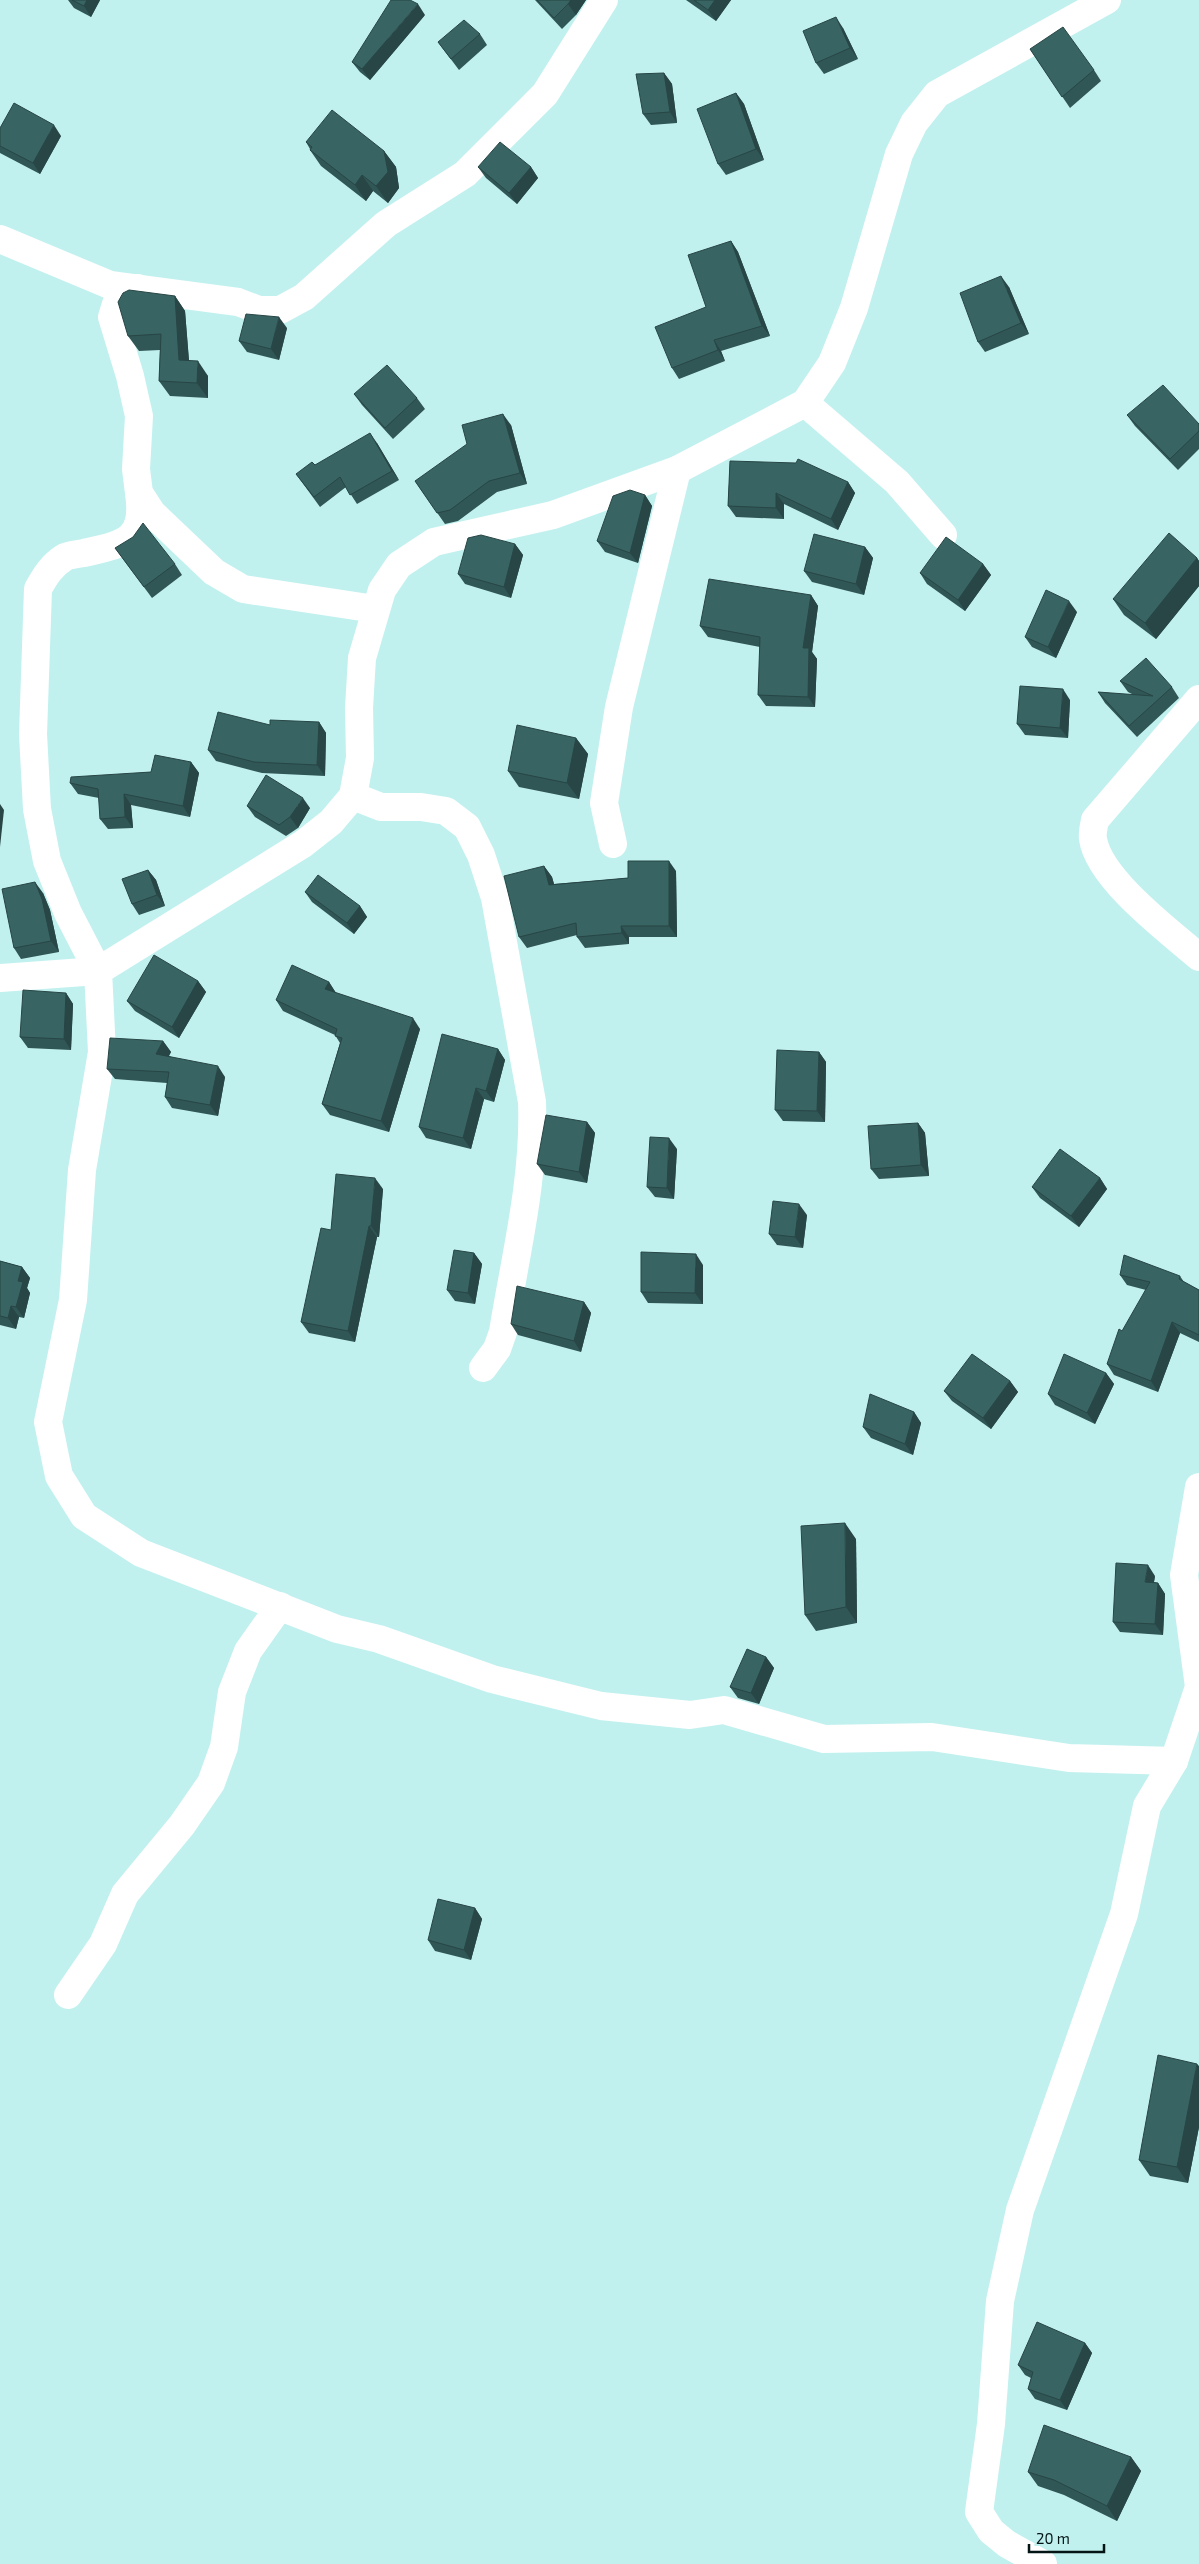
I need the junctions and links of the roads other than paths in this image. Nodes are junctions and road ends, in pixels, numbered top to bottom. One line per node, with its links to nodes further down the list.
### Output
1 (604, 0): 4 (street)
2 (1107, 0): 5 (street)
3 (0, 239): 4 (street)
4 (138, 288): 7 (street)
5 (805, 403): 6 (street); 8 (street)
6 (677, 470): 9 (street); 12 (street)
7 (139, 493): 9 (street); 14 (street)
8 (943, 535)
9 (375, 608): 11 (street)
10 (1199, 699): 13 (street)
11 (353, 796): 14 (street); 16 (street)
12 (613, 844)
13 (1199, 957)
14 (98, 971): 15 (street); 18 (street)
15 (0, 978)
16 (484, 1368)
17 (1199, 1487): 19 (street)
18 (280, 1606): 19 (street); 20 (street)
19 (1174, 1761): 21 (street)
20 (68, 1995)
21 (1042, 2564)

